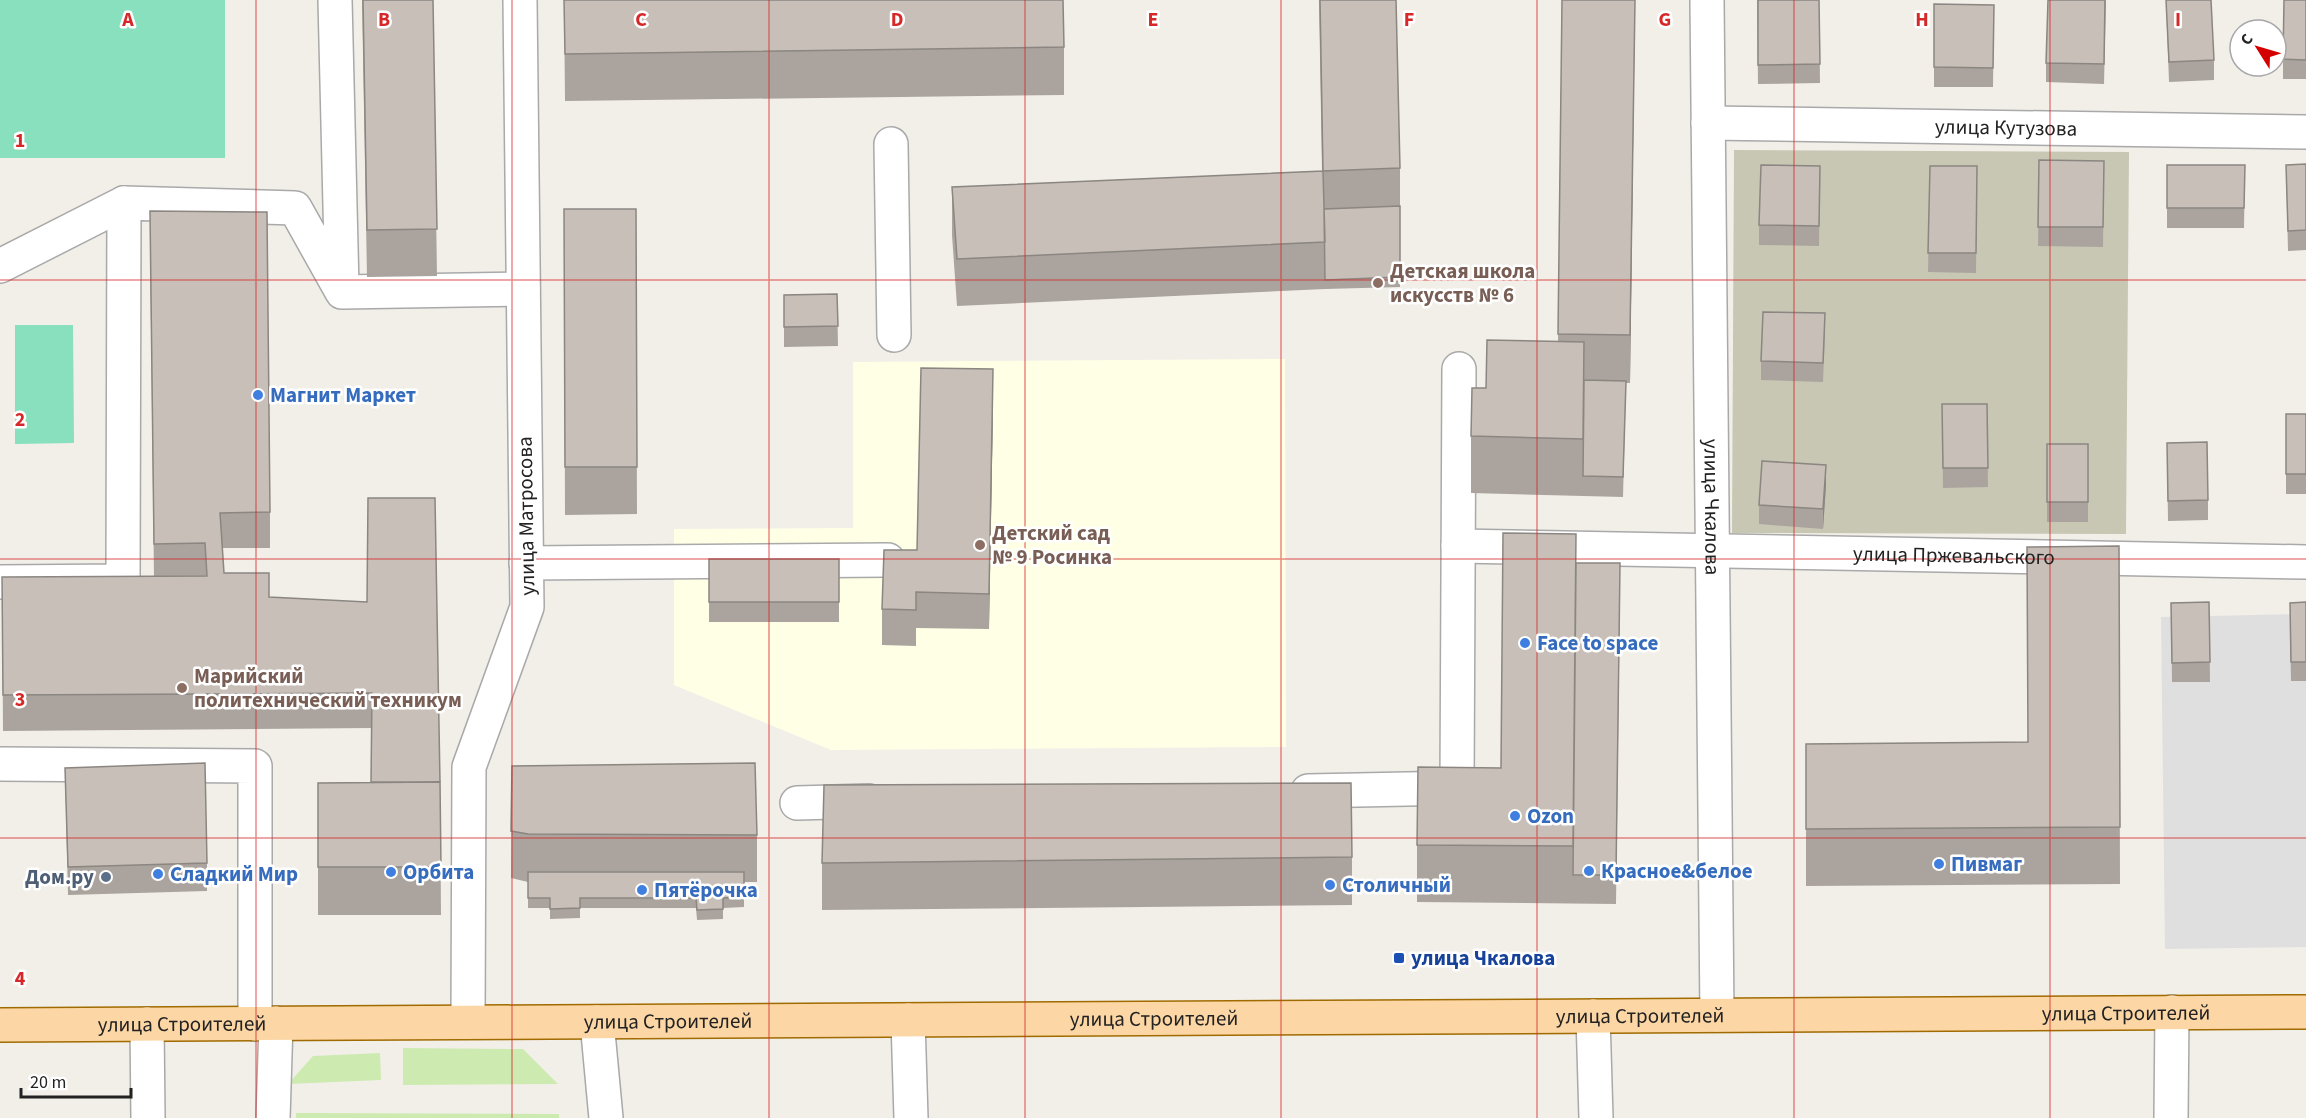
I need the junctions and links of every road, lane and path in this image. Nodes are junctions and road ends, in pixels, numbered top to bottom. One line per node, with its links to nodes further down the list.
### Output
1 (335, 0): 10 (street)
2 (520, 0): 9 (street, улица Матросова)
3 (1707, 0): 4 (street, улица Чкалова)
4 (1708, 123): 5 (street, улица Кутузова); 14 (street, улица Чкалова)
5 (2306, 132)
6 (891, 144): 11 (street)
7 (124, 203): 8 (street); 10 (street); 18 (street)
8 (0, 266)
9 (523, 289): 10 (street); 17 (street, улица Матросова)
10 (342, 292)
11 (894, 335)
12 (1459, 369): 13 (street)
13 (1458, 546): 14 (street, улица Пржевальского); 20 (street)
14 (1712, 551): 16 (street, улица Пржевальского); 25 (street, улица Чкалова)
15 (888, 560): 17 (street)
16 (2306, 562)
17 (526, 563): 28 (street, улица Матросова)
18 (0, 582)
19 (0, 764): 30 (street)
20 (1276, 792)
21 (904, 801): 22 (street)
22 (797, 803)
23 (2172, 1012): 24 (main road, улица Строителей); 25 (main road, улица Строителей); 38 (street)
24 (2306, 1012)
25 (1718, 1015): 26 (main road, улица Строителей)
26 (1593, 1016): 27 (main road, улица Строителей); 37 (street)
27 (908, 1020): 29 (main road, улица Строителей); 36 (street)
28 (468, 1022): 29 (main road, улица Строителей); 30 (main road, улица Строителей)
29 (597, 1022): 35 (street)
30 (265, 1023): 31 (main road, улица Строителей); 34 (street)
31 (147, 1024): 32 (main road, улица Строителей); 33 (street)
32 (0, 1025)
33 (148, 1118)
34 (273, 1118)
35 (606, 1118)
36 (911, 1118)
37 (1596, 1118)
38 (2171, 1118)

